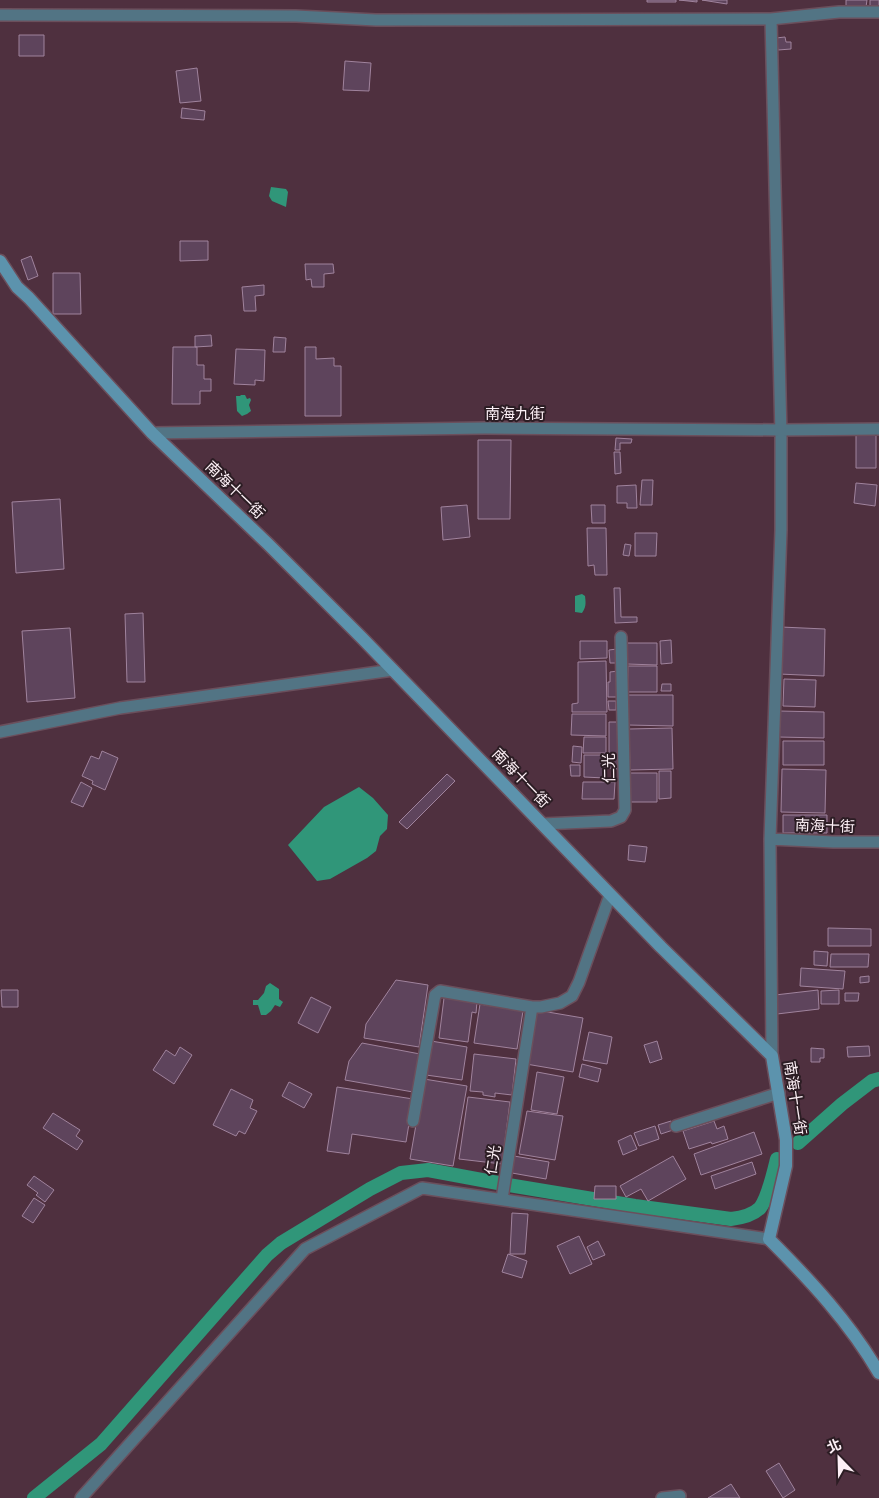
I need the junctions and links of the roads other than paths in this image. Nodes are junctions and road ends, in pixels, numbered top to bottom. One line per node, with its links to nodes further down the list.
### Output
1 (839, 6): 2 (street); 4 (street)
2 (879, 12)
3 (0, 15): 4 (street)
4 (771, 18): 7 (street)
5 (0, 261): 8 (street, 南海十一街)
6 (879, 429): 7 (street, 南海九街)
7 (780, 430): 8 (street, 南海九街); 13 (street)
8 (152, 433): 10 (street, 南海十一街)
9 (621, 637): 12 (street, 仁光)
10 (393, 670): 11 (street); 12 (street, 南海十一街)
11 (0, 732)
12 (542, 824): 15 (street, 南海十一街)
13 (770, 839): 14 (street, 南海十街); 17 (street)
14 (879, 842)
15 (610, 894): 16 (street); 17 (street, 南海十一街)
16 (532, 1007): 19 (street); 21 (street, 仁光)
17 (772, 1056): 18 (street, 南海十一街)
18 (779, 1093): 20 (street); 22 (street, 南海十一街)
19 (413, 1121)
20 (676, 1126)
21 (502, 1199): 22 (street); 25 (street)
22 (769, 1240): 23 (street)
23 (879, 1373)
24 (680, 1496): 26 (street)
25 (81, 1498)
26 (662, 1498)

